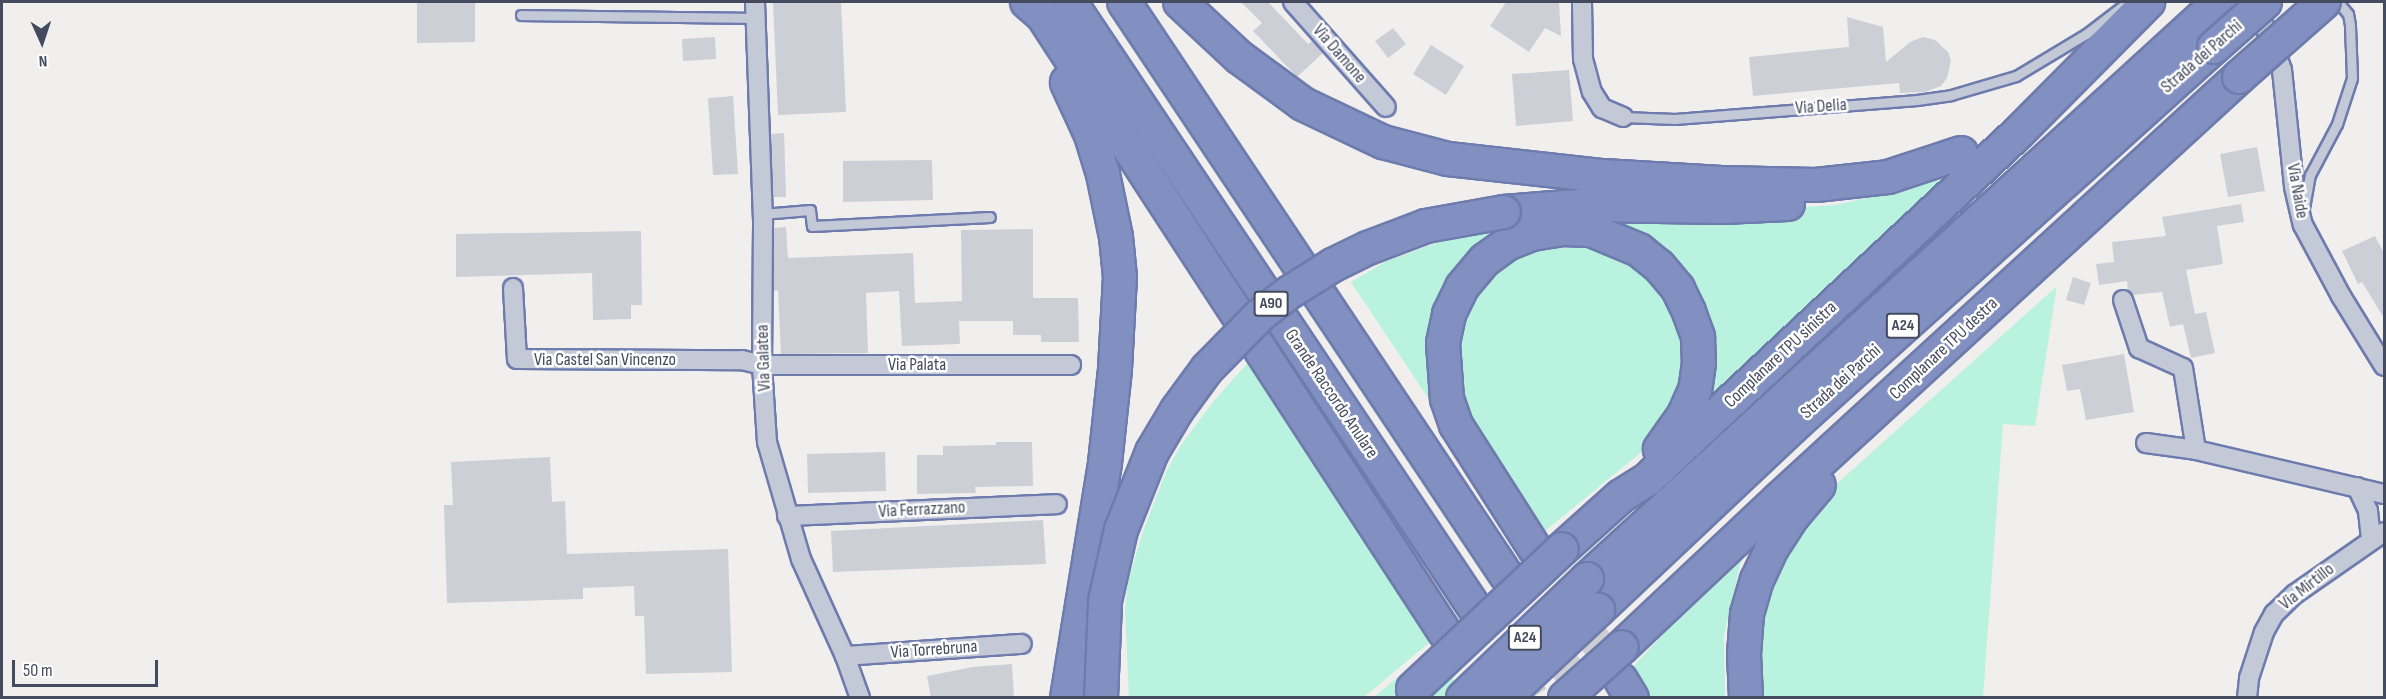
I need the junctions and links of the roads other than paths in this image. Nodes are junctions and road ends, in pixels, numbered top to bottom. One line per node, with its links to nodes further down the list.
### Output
1 (1021, 2): 44 (highway)
2 (1027, 2): 39 (highway)
3 (1070, 2): 38 (highway, Grande Raccordo Anulare / A90)
4 (1124, 2): 37 (highway, A90)
5 (1180, 2): 18 (highway)
6 (1293, 2): 16 (street, Via Damone)
7 (1582, 2): 17 (street, Via Delia)
8 (2251, 2): 21 (street, Via Naide)
9 (2265, 2): 47 (highway, Strada dei Parchi / A24, bridge)
10 (2324, 2): 27 (highway, Complanare TPU destra, bridge)
11 (2338, 2): 21 (lane)
12 (2137, 6): 17 (lane, Via Delia); 18 (highway); 32 (highway, Complanare TPU sinistra)
13 (755, 10): 15 (lane); 19 (street, Via Galatea)
14 (2209, 11): 46 (highway, Strada dei Parchi / A24, bridge)
15 (521, 15)
16 (1386, 107)
17 (1623, 117)
18 (1961, 153): 45 (highway, bridge)
19 (762, 214): 20 (lane); 25 (street, Via Galatea)
20 (990, 216)
21 (2302, 222): 24 (street, Via Naide)
22 (513, 288): 25 (street, Via Castel San Vincenzo)
23 (2123, 300): 29 (street)
24 (2383, 362)
25 (762, 365): 26 (street, Via Palata); 34 (street, Via Galatea)
26 (1071, 365)
27 (1919, 372): 48 (highway, Complanare TPU destra, bridge); 49 (highway)
28 (2146, 443): 29 (street)
29 (2196, 450): 30 (street)
30 (2357, 487): 31 (street); 35 (street)
31 (2385, 494)
32 (1620, 496): 36 (highway, Complanare TPU sinistra); 36 (highway)
33 (1057, 504): 34 (street, Via Ferrazzano)
34 (787, 516): 41 (street, Via Galatea)
35 (2378, 535): 50 (street, Via Mirtillo)
36 (1548, 549): 42 (highway, Complanare TPU sinistra, bridge)
37 (1506, 576)
38 (1474, 607)
39 (1445, 633)
40 (1022, 644): 41 (street, Via Torrebruna)
41 (845, 656): 43 (street, Via Galatea)
42 (1408, 693)
43 (860, 698)
44 (1067, 698)
45 (1101, 698)
46 (1463, 698)
47 (1504, 698)
48 (1565, 698)
49 (1746, 698)
50 (2247, 698)

